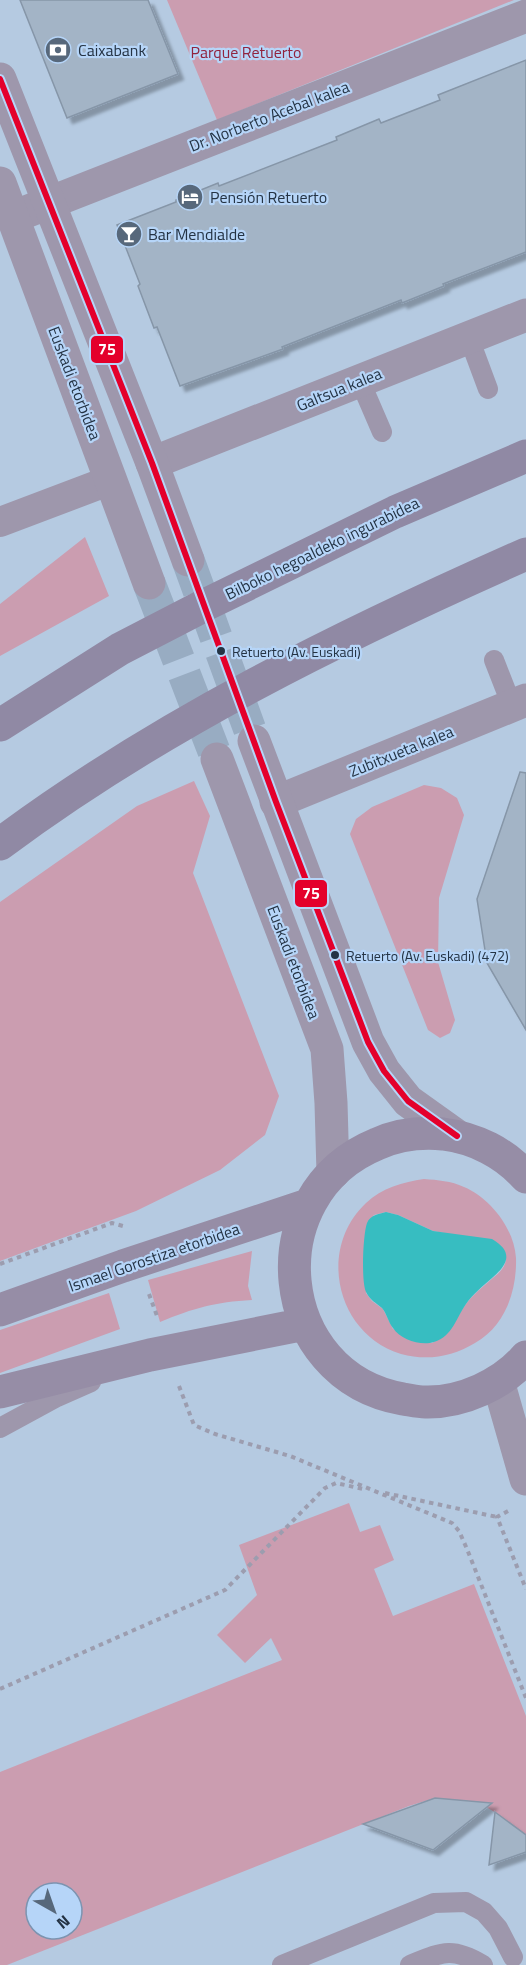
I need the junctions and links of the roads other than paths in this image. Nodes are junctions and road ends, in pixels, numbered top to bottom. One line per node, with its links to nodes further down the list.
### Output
1 (526, 16): 4 (street, Dr. Norberto Acebal kalea)
2 (0, 79): 4 (street)
3 (0, 183): 5 (street, Euskadi etorbidea)
4 (48, 202): 5 (street, Dr. Norberto Acebal kalea); 12 (street)
5 (6, 220): 13 (street, Euskadi etorbidea)
6 (526, 315): 7 (street, Galtsua kalea)
7 (469, 338): 8 (street, Galtsua kalea); 9 (lane)
8 (360, 381): 10 (lane); 12 (street, Galtsua kalea)
9 (488, 389)
10 (381, 432)
11 (526, 456): 20 (highway, Bilboko hegoaldeko ingurabidea)
12 (152, 464): 16 (street)
13 (111, 480): 14 (street); 17 (street, Euskadi etorbidea)
14 (0, 522)
15 (526, 554): 24 (highway)
16 (188, 560)
17 (149, 583)
18 (494, 660): 19 (lane)
19 (519, 703): 23 (street, Zubitxueta kalea)
20 (0, 725)
21 (254, 741): 23 (street)
22 (217, 759): 26 (street, Euskadi etorbidea)
23 (276, 802): 25 (street)
24 (0, 844)
25 (457, 1136): 26 (main road); 27 (main road)
26 (333, 1173): 28 (main road)
27 (526, 1177)
28 (308, 1205): 29 (main road, Ismael Gorostiza etorbidea); 30 (main road)
29 (0, 1310)
30 (305, 1324): 31 (main road); 33 (main road)
31 (150, 1355): 34 (main road); 35 (lane)
32 (526, 1357): 33 (main road)
33 (498, 1381): 36 (street)
34 (0, 1392)
35 (0, 1428)
36 (521, 1493)
37 (513, 1957): 38 (lane)
38 (282, 1965)
39 (410, 1965): 40 (lane)
40 (483, 1965)

